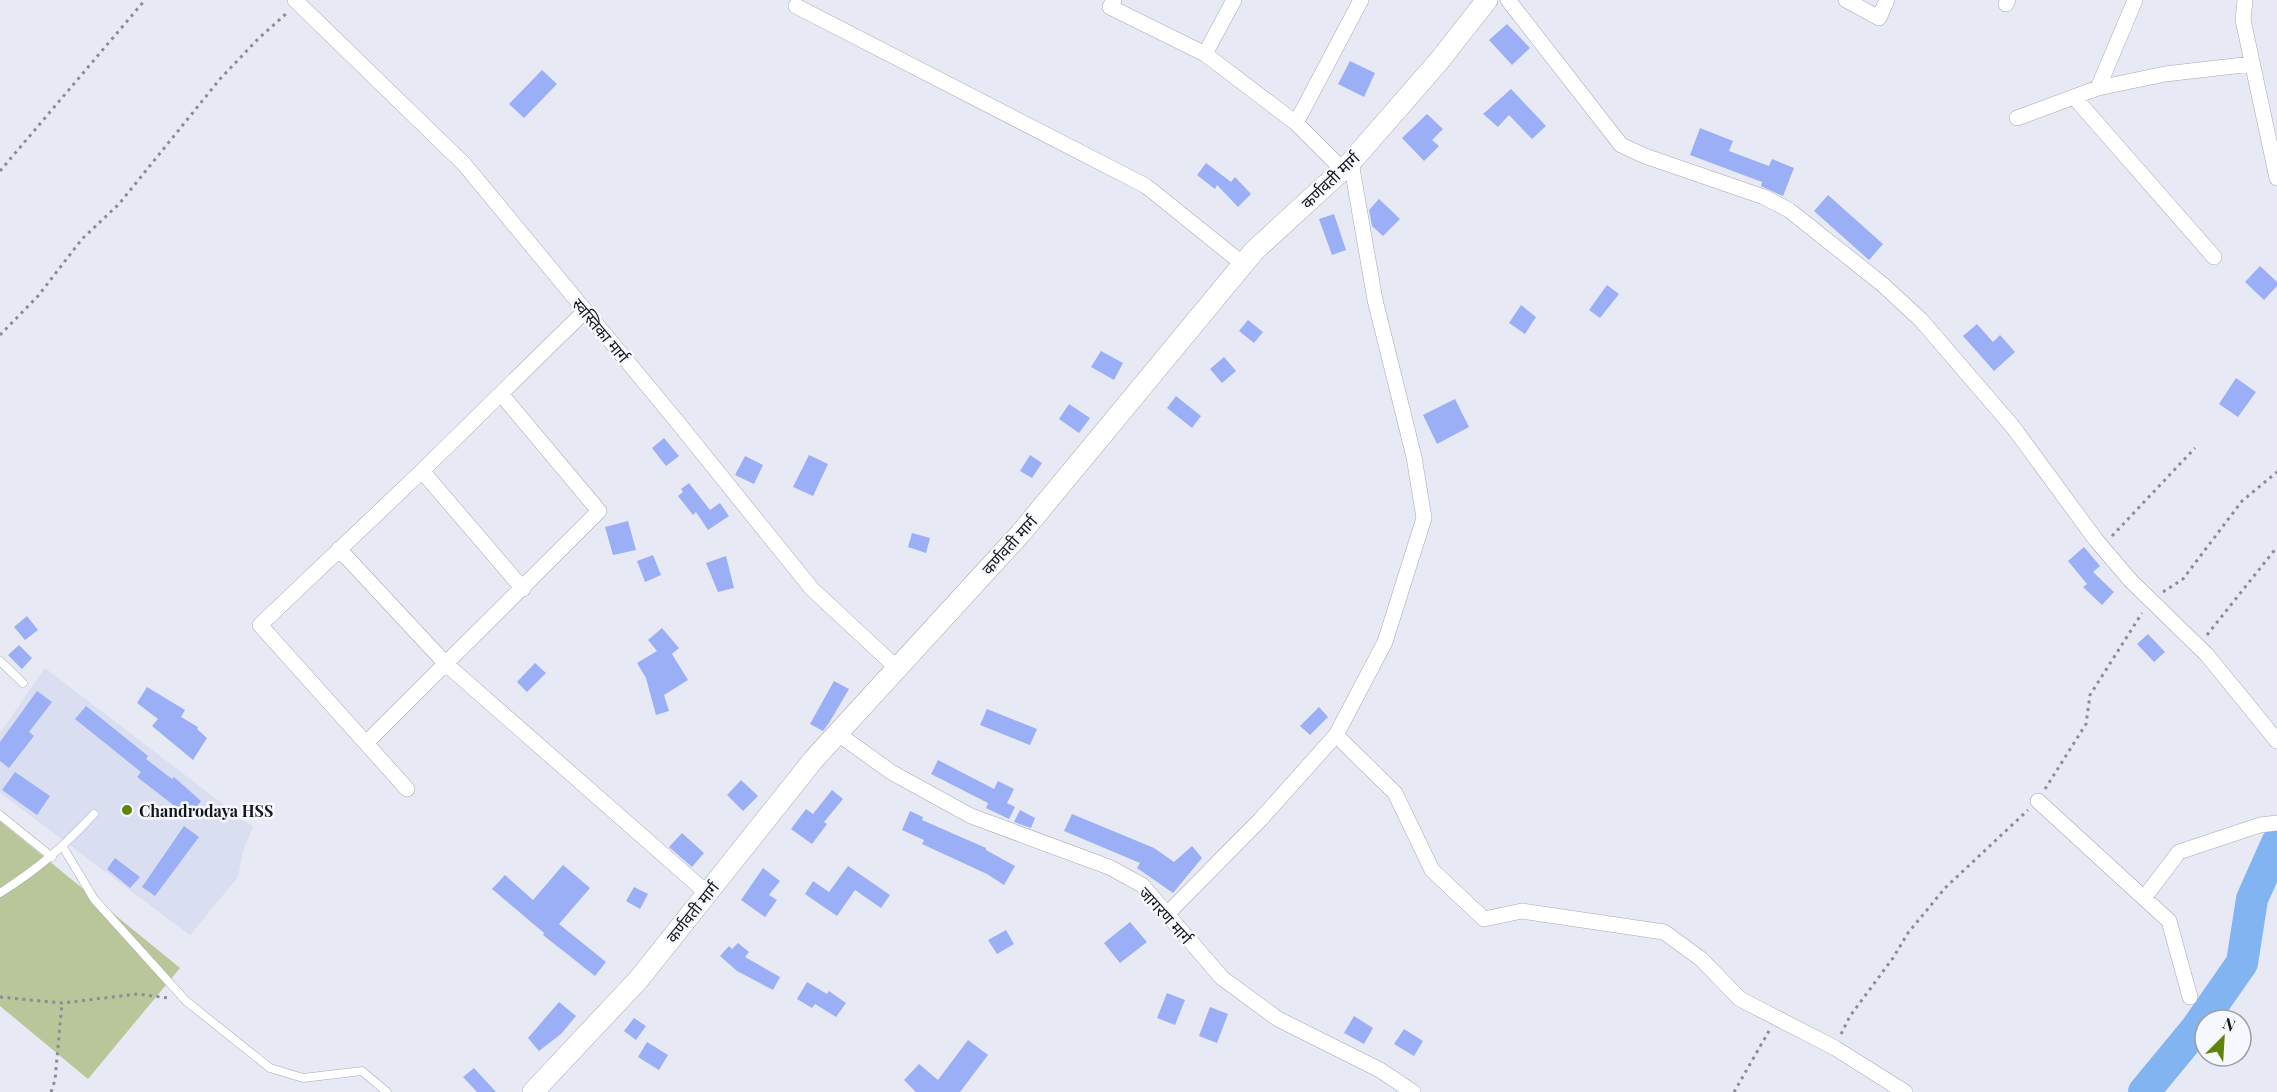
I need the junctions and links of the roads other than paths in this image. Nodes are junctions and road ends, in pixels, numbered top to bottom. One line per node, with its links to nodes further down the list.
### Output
1 (1114, 0): 12 (street)
2 (1234, 0): 12 (street)
3 (1361, 0): 17 (street)
4 (1487, 0): 18 (main road, कर्णवती मार्ग)
5 (1508, 0): 33 (street)
6 (1846, 0): 7 (street)
7 (1887, 0)
8 (2135, 0): 14 (street)
9 (2244, 0): 13 (street)
10 (297, 2): 22 (street, स्वस्तिका मार्ग)
11 (796, 6): 21 (street)
12 (1205, 54): 17 (street)
13 (2252, 64): 14 (street); 19 (street)
14 (2098, 88): 15 (street)
15 (2074, 97): 16 (street); 20 (street)
16 (2018, 118)
17 (1296, 123): 18 (street)
18 (1347, 166): 21 (main road, कर्णवती मार्ग); 32 (street)
19 (2277, 178)
20 (2214, 257)
21 (1243, 264): 29 (main road, कर्णवती मार्ग)
22 (585, 311): 23 (street); 29 (street, स्वस्तिका मार्ग)
23 (501, 394): 24 (street); 26 (street)
24 (422, 471): 25 (street); 26 (street)
25 (339, 549): 28 (street); 34 (street)
26 (524, 589): 28 (street)
27 (0, 661): 30 (lane)
28 (446, 664): 34 (street); 43 (street)
29 (897, 668): 31 (main road, कर्णवती मार्ग)
30 (23, 683)
31 (837, 733): 43 (main road, कर्णवती मार्ग); 45 (street, जागरण मार्ग)
32 (1336, 735): 45 (street); 50 (street)
33 (2277, 741)
34 (367, 742): 35 (street)
35 (407, 789)
36 (2038, 801): 44 (street)
37 (94, 814): 40 (lane)
38 (0, 815): 41 (lane)
39 (2277, 823): 44 (street)
40 (63, 848): 41 (lane); 47 (lane)
41 (52, 857): 42 (lane)
42 (0, 893)
43 (707, 893): 48 (main road, कर्णवती मार्ग)
44 (2144, 898): 46 (street)
45 (1167, 914): 49 (street, जागरण मार्ग)
46 (2190, 997)
47 (387, 1092)
48 (533, 1092)
49 (1413, 1092)
50 (1905, 1092)

